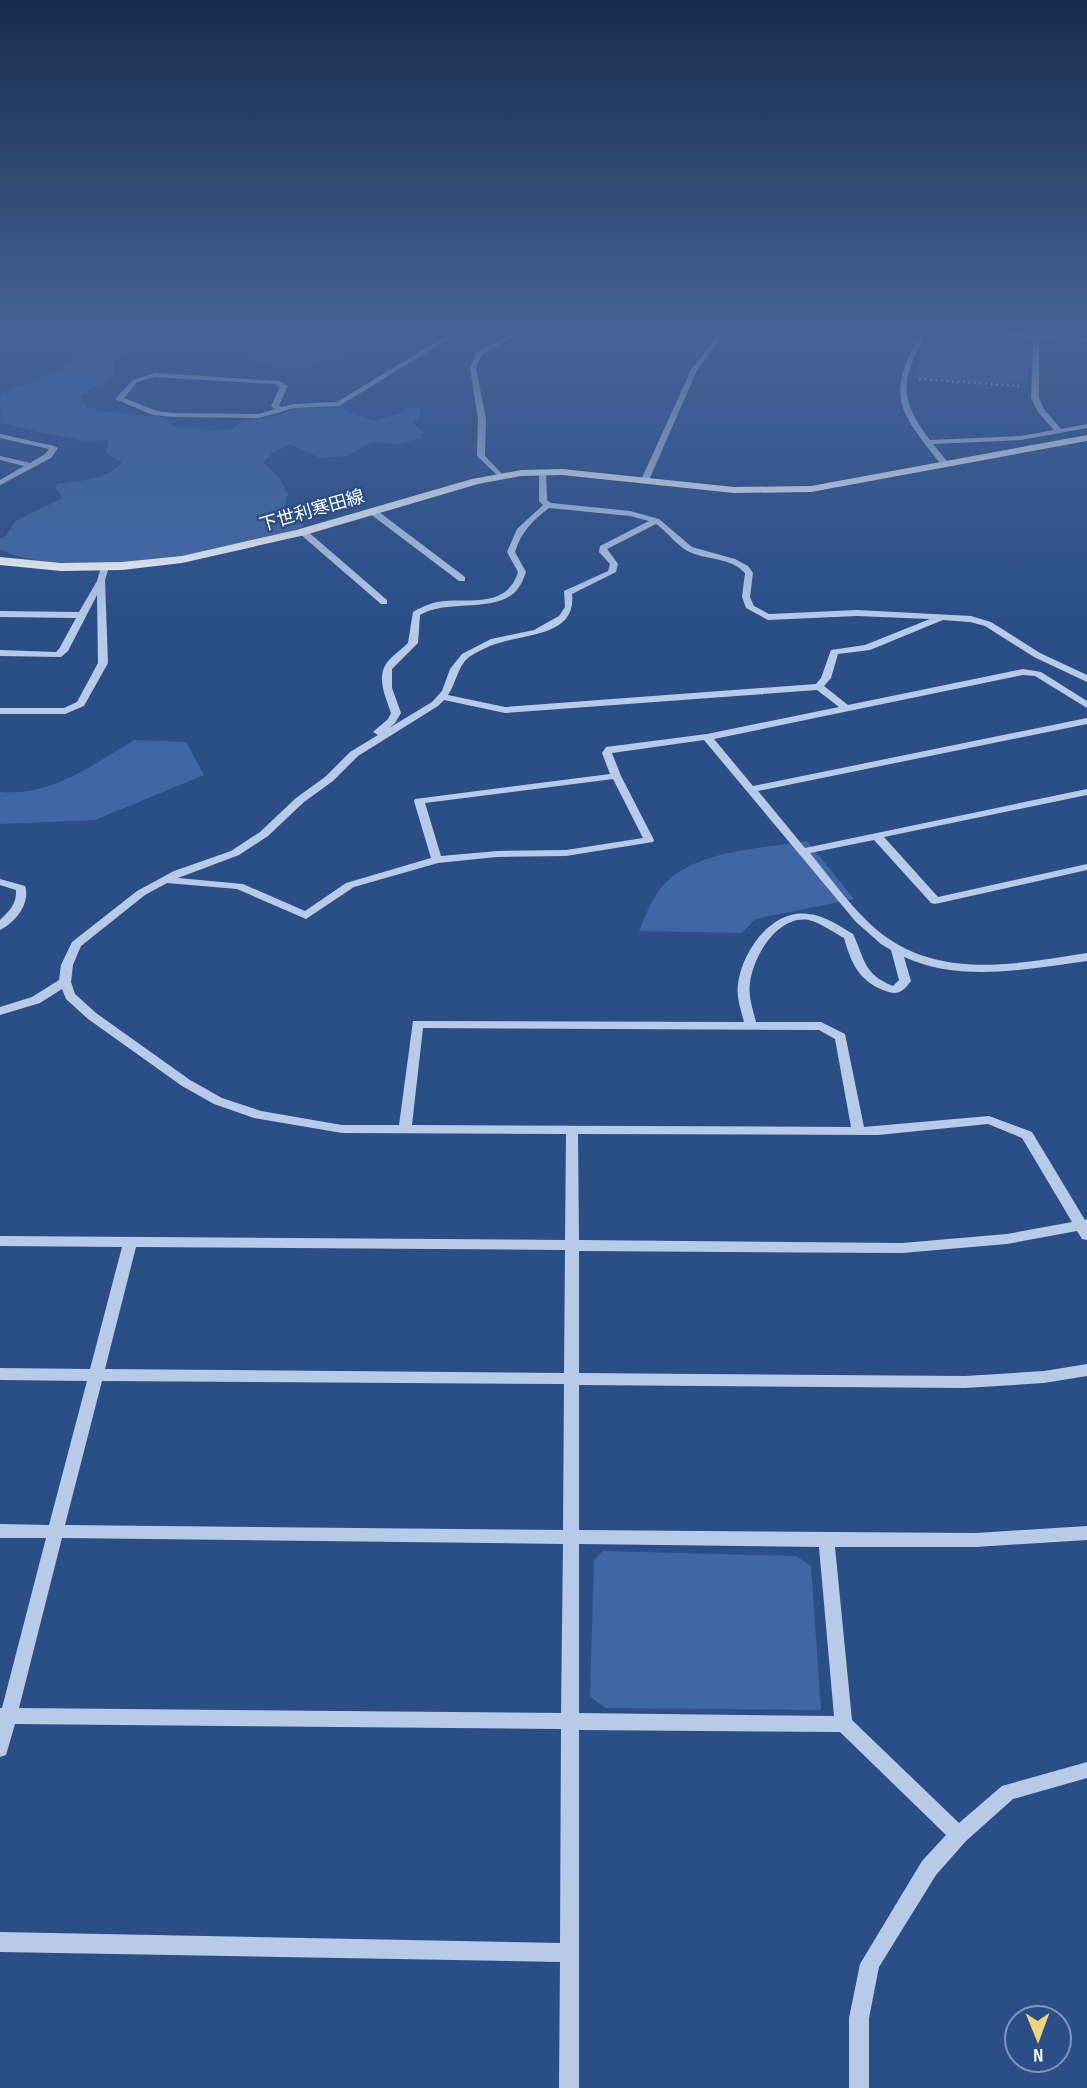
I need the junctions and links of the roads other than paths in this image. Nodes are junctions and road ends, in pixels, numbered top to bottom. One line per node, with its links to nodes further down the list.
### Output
1 (482, 429): 14 (street)
2 (668, 429): 15 (street)
3 (919, 429): 9 (street)
4 (1058, 429): 6 (street)
5 (1072, 429): 6 (street)
6 (1060, 432): 9 (street)
7 (0, 436): 11 (street)
8 (1085, 440): 12 (main road, 下世利寒田線)
9 (928, 442): 12 (street)
10 (0, 458): 11 (street)
11 (32, 466): 16 (street)
12 (946, 466): 15 (main road, 下世利寒田線)
13 (542, 472): 14 (main road, 下世利寒田線); 15 (main road, 下世利寒田線); 17 (street)
14 (500, 476): 18 (main road, 下世利寒田線)
15 (645, 480)
16 (0, 483)
17 (548, 505): 19 (street); 37 (street)
18 (372, 511): 20 (main road, 下世利寒田線); 23 (street)
19 (656, 521): 27 (street); 31 (street)
20 (303, 531): 22 (main road, 下世利寒田線); 24 (street)
21 (0, 561): 22 (main road, 下世利寒田線)
22 (103, 573): 26 (street); 34 (street)
23 (462, 579)
24 (384, 602)
25 (0, 614): 26 (street)
26 (81, 615): 28 (street)
27 (944, 617): 29 (street); 30 (street)
28 (0, 653)
29 (1087, 679)
30 (819, 687): 31 (street); 33 (street)
31 (442, 697): 37 (street)
32 (1087, 705): 33 (street)
33 (846, 708): 36 (street)
34 (0, 711)
35 (1087, 721): 39 (street)
36 (707, 737): 38 (street); 39 (street)
37 (347, 760): 45 (street)
38 (616, 776): 43 (street); 43 (street)
39 (753, 789): 42 (street)
40 (1087, 792): 41 (street)
41 (877, 836): 42 (street); 44 (street)
42 (804, 851): 48 (street)
43 (437, 860): 45 (street)
44 (1087, 867)
45 (164, 880): 50 (street)
46 (0, 882): 47 (street)
47 (0, 927)
48 (896, 950): 49 (street); 52 (street)
49 (1087, 957)
50 (65, 982): 51 (street); 53 (street)
51 (0, 1011)
52 (750, 1024): 53 (street); 55 (street)
53 (404, 1129): 54 (street)
54 (572, 1130): 55 (street); 59 (street)
55 (858, 1131): 56 (street)
56 (1085, 1228): 59 (street)
57 (0, 1241): 58 (street)
58 (130, 1242): 59 (street); 62 (street)
59 (572, 1245): 63 (street)
60 (1087, 1370): 63 (street)
61 (0, 1374): 62 (street)
62 (96, 1375): 63 (street); 65 (street)
63 (572, 1378): 67 (street)
64 (0, 1531): 65 (street)
65 (56, 1532): 67 (street); 69 (street)
66 (1087, 1534): 68 (street)
67 (571, 1538): 68 (street); 70 (street)
68 (826, 1540): 71 (street)
69 (4, 1716): 70 (street); 72 (street)
70 (570, 1721): 71 (street); 76 (street)
71 (844, 1724): 74 (street)
72 (0, 1749)
73 (1087, 1770): 74 (street)
74 (959, 1835): 78 (street)
75 (0, 1942): 76 (street)
76 (570, 1952): 77 (street)
77 (569, 2088)
78 (859, 2088)

